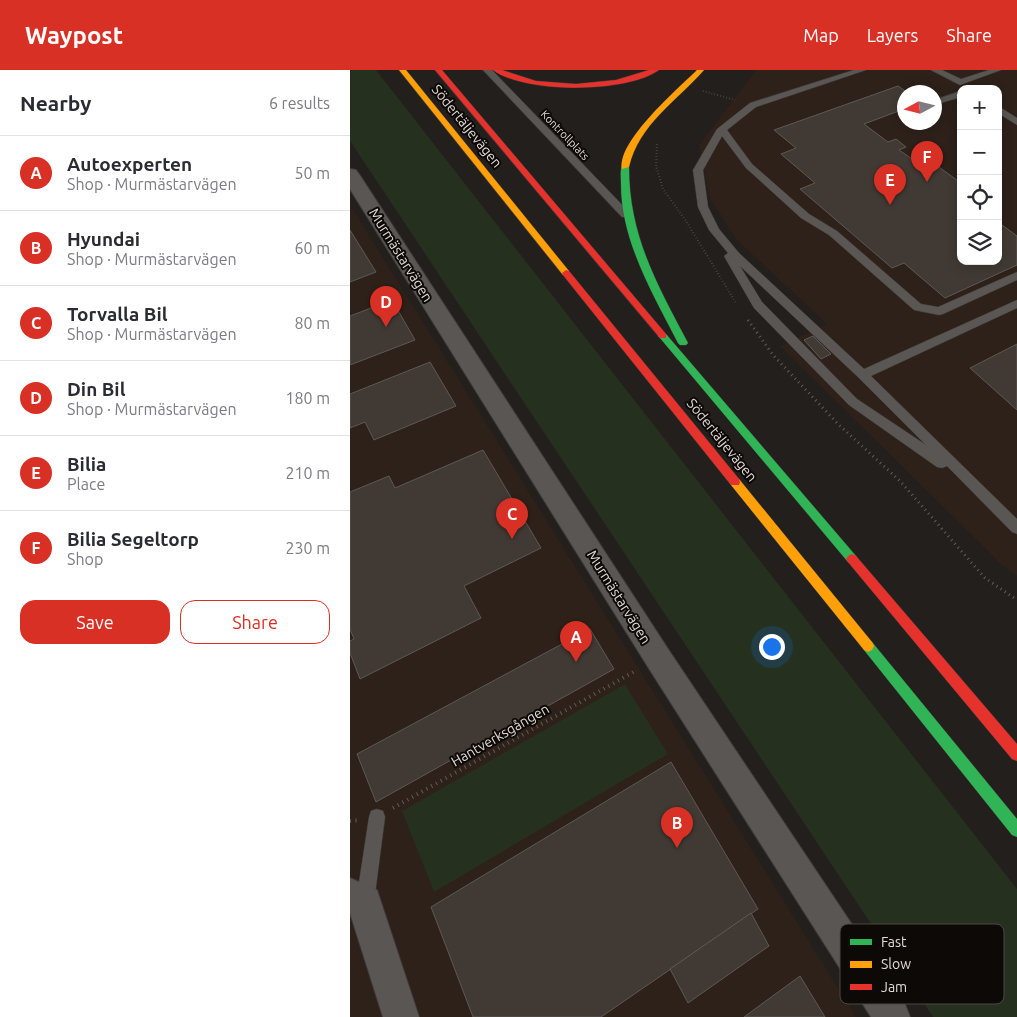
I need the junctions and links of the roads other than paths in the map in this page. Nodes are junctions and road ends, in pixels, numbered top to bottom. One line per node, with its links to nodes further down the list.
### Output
1 (402, 70): 28 (highway, Södertäljevägen)
2 (438, 70): 23 (highway, Södertäljevägen)
3 (487, 70): 18 (lane, Kontrollplats)
4 (496, 70): 5 (highway)
5 (656, 70)
6 (701, 70): 18 (highway)
7 (862, 70): 16 (lane)
8 (935, 70): 10 (lane)
9 (997, 70): 10 (lane)
10 (960, 82): 11 (lane)
11 (964, 85)
12 (957, 95): 13 (lane)
13 (942, 100)
14 (1002, 112): 15 (lane)
15 (1017, 122)
16 (722, 129): 19 (lane); 20 (lane)
17 (350, 174): 30 (street, Murmästarvägen)
18 (626, 215): 23 (highway)
19 (714, 230): 22 (lane); 24 (lane)
20 (1017, 276)
21 (1017, 304): 22 (lane)
22 (862, 375): 24 (lane)
23 (701, 381): 26 (highway, Södertäljevägen)
24 (972, 483): 25 (lane)
25 (1017, 528)
26 (1017, 754)
27 (377, 817): 29 (lane)
28 (1017, 830)
29 (357, 899): 32 (street)
30 (840, 937)
31 (884, 1004): 33 (street, Murmästarvägen)
32 (401, 1017)
33 (892, 1017)

